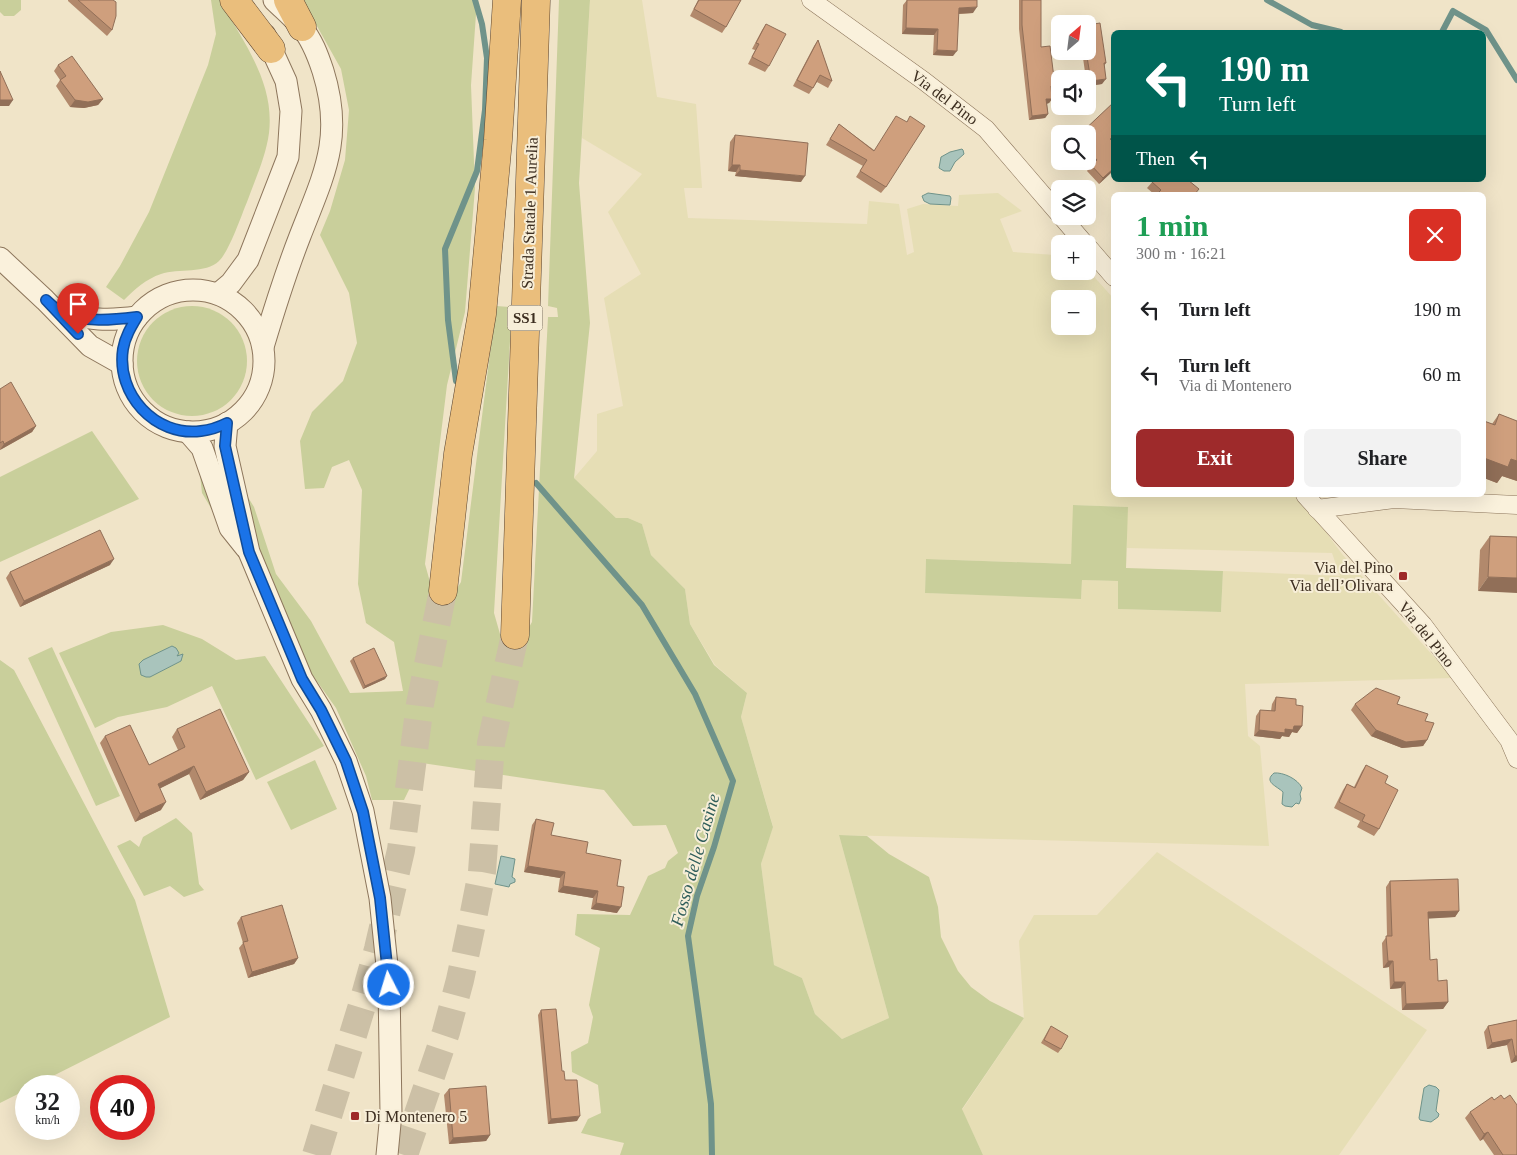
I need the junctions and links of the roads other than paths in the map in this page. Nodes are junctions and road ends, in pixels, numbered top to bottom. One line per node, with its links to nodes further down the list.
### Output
1 (234, 0): 11 (highway)
2 (250, 0): 11 (street)
3 (274, 0): 9 (street)
4 (288, 0): 9 (highway)
5 (498, 0): 10 (highway)
6 (507, 0): 10 (highway, Strada Statale 1 Aurelia / SS1)
7 (536, 0): 30 (highway, Strada Statale 1 Aurelia / SS1)
8 (811, 0): 12 (street, Via del Pino)
9 (302, 27): 21 (street)
10 (504, 43): 29 (highway, Strada Statale 1 Aurelia / SS1)
11 (271, 50): 18 (street)
12 (1051, 205)
13 (1068, 225): 14 (street, Via del Pino)
14 (1077, 235)
15 (1096, 256): 17 (street, Via del Pino)
16 (0, 258): 19 (street)
17 (1111, 274)
18 (218, 294): 20 (street); 21 (street)
19 (46, 300): 20 (street); 22 (street)
20 (137, 317): 22 (street)
21 (263, 347): 23 (street)
22 (122, 364): 24 (street)
23 (227, 423): 24 (street); 28 (street)
24 (188, 432): 28 (street)
25 (1307, 497): 27 (street, Via del Pino)
26 (1517, 505): 27 (street)
27 (1317, 509): 31 (street, Via del Pino)
28 (249, 552): 32 (street)
29 (443, 590)
30 (515, 635)
31 (1517, 759)
32 (387, 1155)

